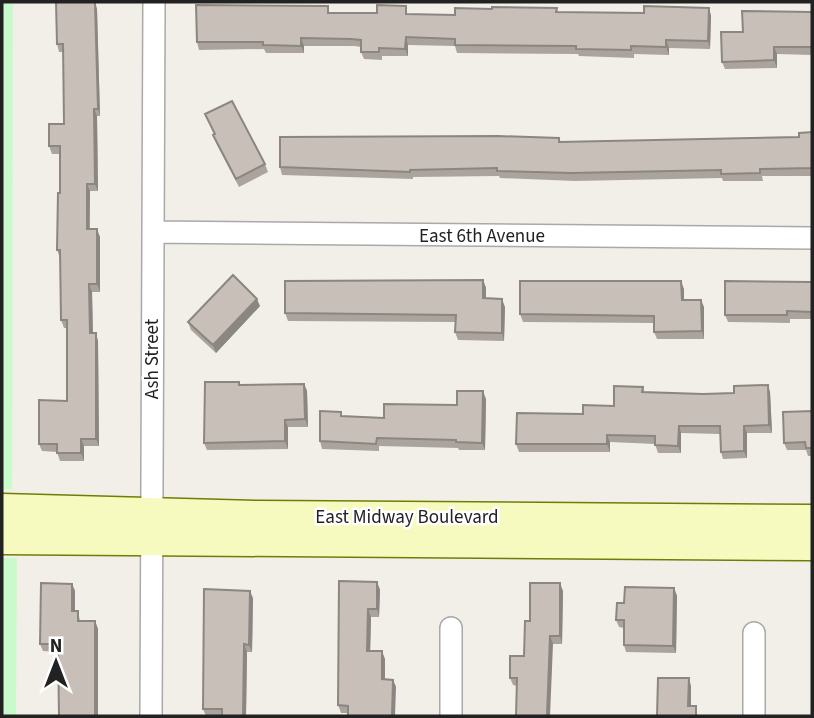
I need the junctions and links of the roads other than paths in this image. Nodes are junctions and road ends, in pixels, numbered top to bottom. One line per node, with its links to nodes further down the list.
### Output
1 (154, 2): 2 (street, Ash Street)
2 (153, 232): 3 (street, East 6th Avenue); 6 (street, Ash Street)
3 (812, 238)
4 (2, 509): 6 (main road, East Midway Boulevard)
5 (812, 520): 6 (main road, East Midway Boulevard)
6 (151, 527): 7 (main road, East Midway Boulevard); 8 (main road, East Midway Boulevard); 11 (street, Ash Street)
7 (2, 539)
8 (812, 545)
9 (451, 628): 12 (street)
10 (754, 633): 13 (street)
11 (151, 716)
12 (451, 716)
13 (754, 716)

